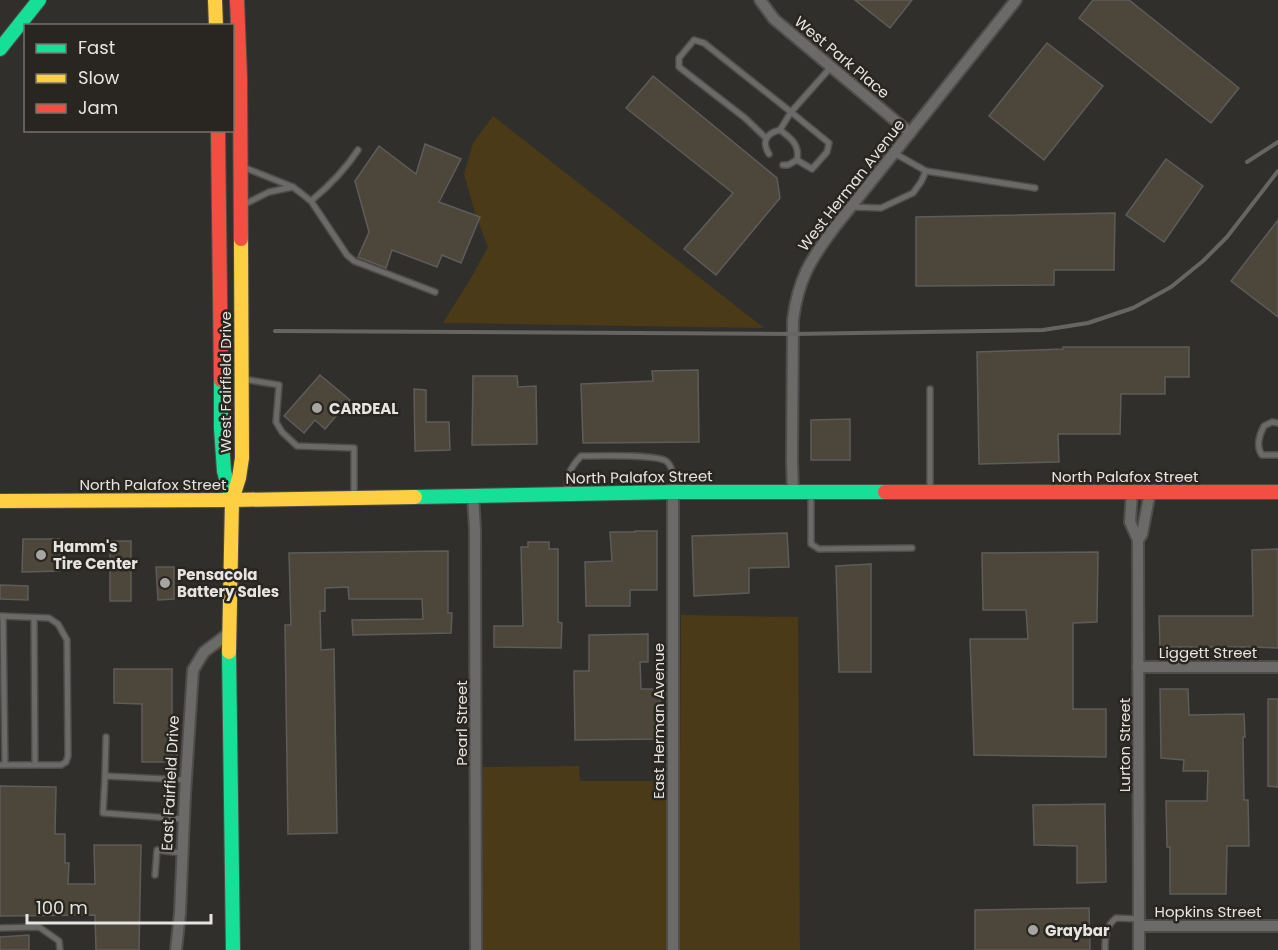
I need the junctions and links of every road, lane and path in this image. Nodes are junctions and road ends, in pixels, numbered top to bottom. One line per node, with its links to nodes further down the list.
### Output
1 (39, 0): 7 (main road)
2 (215, 0): 6 (main road)
3 (237, 0): 18 (main road, West Fairfield Drive)
4 (760, 0): 8 (street, West Park Place)
5 (1016, 0): 12 (street, West Herman Avenue)
6 (216, 24)
7 (0, 49)
8 (831, 67): 9 (lane); 12 (street, West Park Place)
9 (791, 112): 10 (lane); 13 (lane); 17 (lane)
10 (780, 130): 13 (lane); 17 (lane)
11 (218, 132): 41 (main road, West Fairfield Drive)
12 (910, 133): 15 (street, West Herman Avenue)
13 (766, 138): 16 (lane)
14 (358, 150): 23 (lane)
15 (894, 153): 20 (lane); 25 (street, West Herman Avenue)
16 (768, 154)
17 (798, 160): 19 (lane)
18 (240, 165): 21 (lane); 24 (main road, West Fairfield Drive)
19 (783, 165)
20 (926, 171): 22 (lane); 25 (lane)
21 (293, 187): 23 (lane); 24 (lane)
22 (1035, 188)
23 (311, 201): 26 (lane)
24 (241, 206): 27 (main road, West Fairfield Drive)
25 (851, 207): 32 (street, West Herman Avenue)
26 (435, 292)
27 (242, 379): 40 (lane); 41 (main road, West Fairfield Drive)
28 (930, 389): 34 (lane)
29 (1278, 423): 30 (lane)
30 (1278, 455)
31 (673, 492): 32 (main road, North Palafox Street); 38 (main road, North Palafox Street); 38 (lane); 65 (street, East Herman Avenue)
32 (793, 492): 33 (main road, North Palafox Street)
33 (811, 492): 34 (main road, North Palafox Street); 44 (lane)
34 (930, 492): 35 (main road, North Palafox Street)
35 (1132, 492): 36 (main road, North Palafox Street); 43 (street, Lurton Street)
36 (1150, 492): 37 (main road, North Palafox Street); 43 (street, Lurton Street)
37 (1278, 492)
38 (569, 494): 39 (main road, North Palafox Street)
39 (473, 496): 40 (main road, North Palafox Street); 64 (street, Pearl Street)
40 (354, 498): 41 (main road, North Palafox Street)
41 (232, 500): 42 (main road, North Palafox Street); 47 (main road)
42 (0, 501)
43 (1138, 540): 48 (street, Lurton Street)
44 (912, 548)
45 (1, 616): 46 (lane); 51 (lane)
46 (34, 618): 52 (lane); 52 (lane)
47 (229, 633): 54 (street, East Fairfield Drive); 63 (main road)
48 (1138, 667): 49 (street, Liggett Street); 58 (street, Lurton Street)
49 (1278, 667)
50 (106, 737): 53 (lane)
51 (3, 765): 52 (lane)
52 (35, 765)
53 (105, 776): 54 (lane); 55 (lane)
54 (186, 780): 55 (street, East Fairfield Drive)
55 (184, 819): 56 (street, East Fairfield Drive)
56 (182, 853): 57 (lane); 62 (street, East Fairfield Drive)
57 (155, 875)
58 (1139, 922): 59 (street, Hopkins Street); 66 (lane); 67 (street, Lurton Street)
59 (1278, 926)
60 (0, 928): 61 (lane)
61 (60, 950)
62 (176, 950)
63 (233, 950)
64 (476, 950)
65 (673, 950)
66 (1105, 950)
67 (1139, 950)

